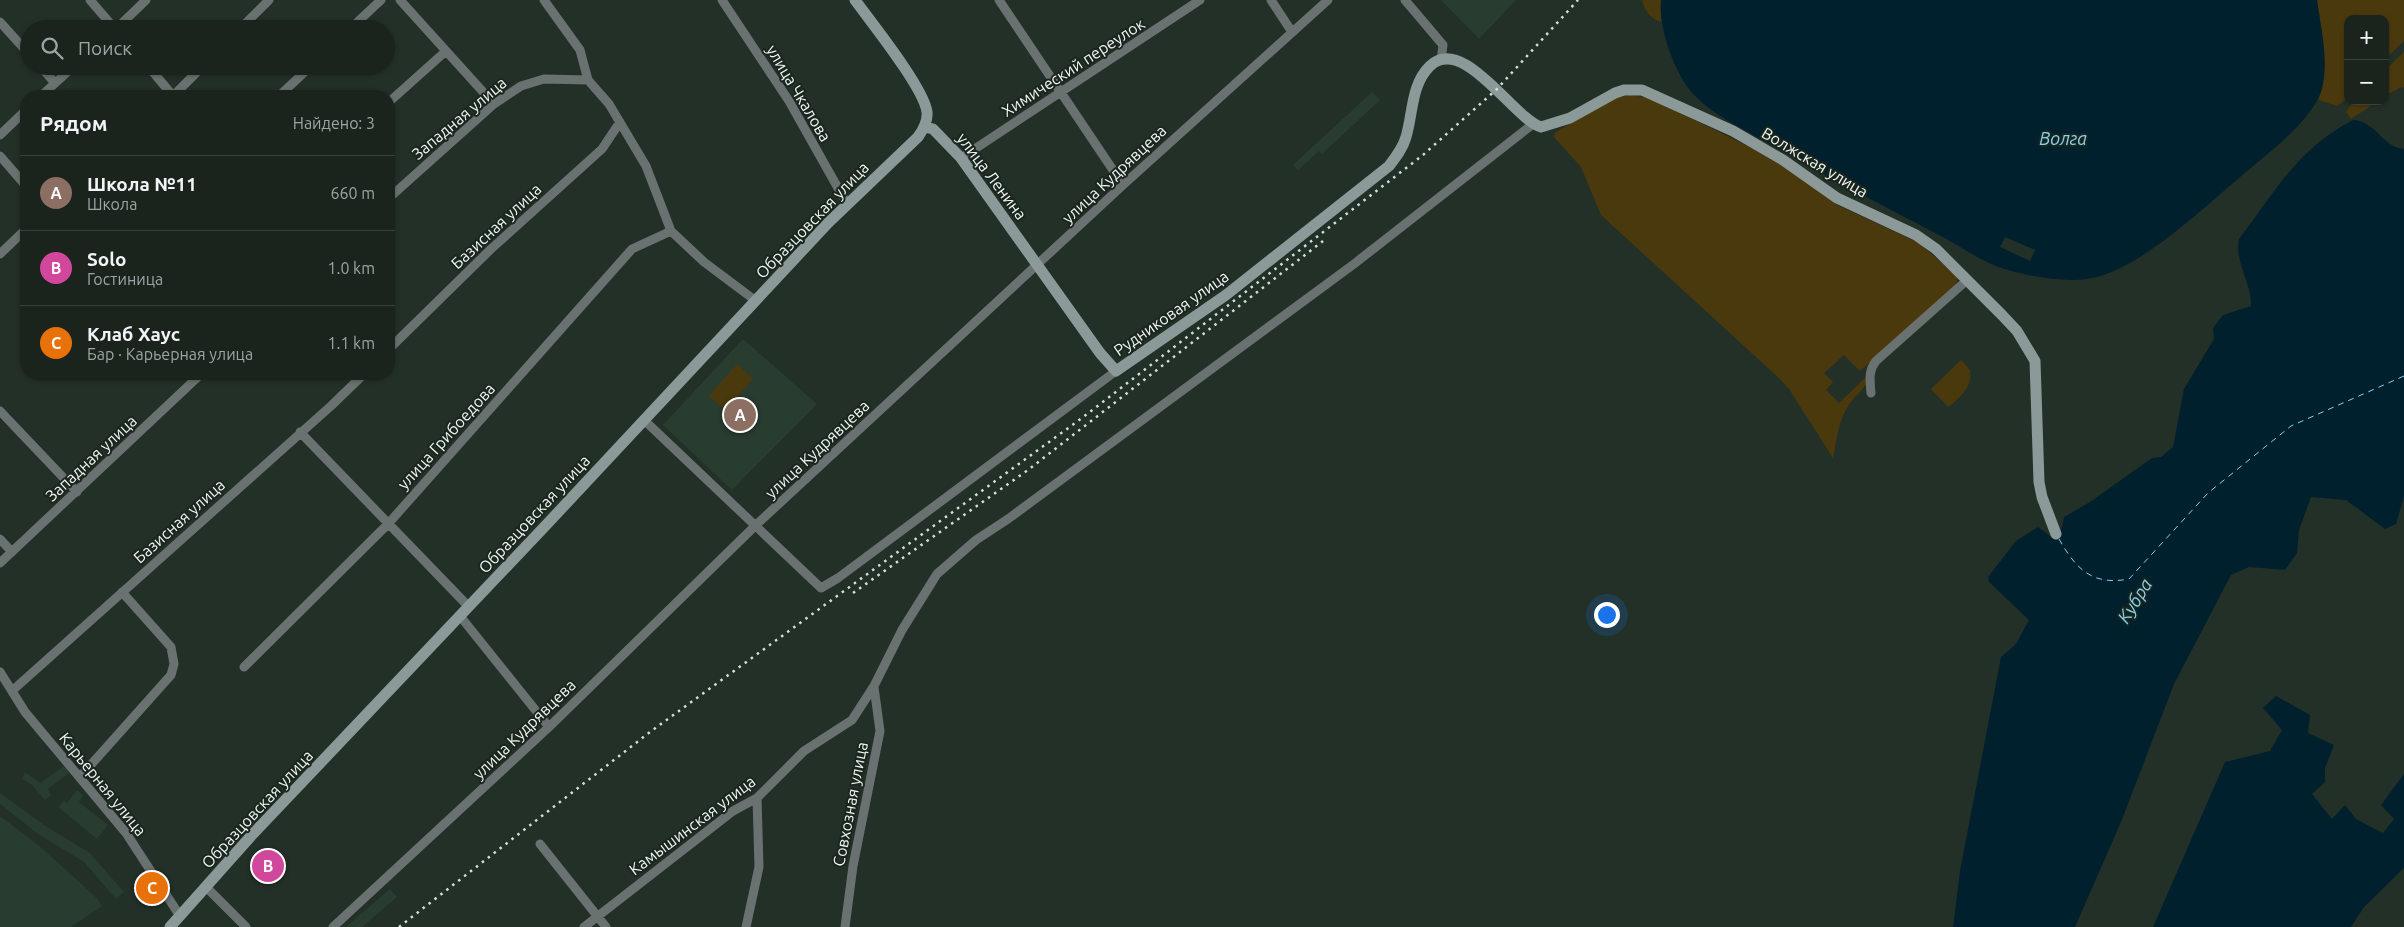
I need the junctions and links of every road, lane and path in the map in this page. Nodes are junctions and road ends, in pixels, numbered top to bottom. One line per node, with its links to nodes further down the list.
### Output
1 (90, 0): 14 (street)
2 (146, 0): 15 (street)
3 (269, 0): 16 (street)
4 (381, 0): 17 (street)
5 (400, 0): 21 (street)
6 (544, 0): 28 (street)
7 (722, 0): 47 (street, улица Чкалова)
8 (855, 0): 40 (street)
9 (999, 0): 34 (street)
10 (1200, 0): 34 (street, Химический переулок)
11 (1271, 0): 19 (street)
12 (1328, 0): 19 (street, улица Кудрявцева)
13 (1405, 0): 22 (street)
14 (108, 20)
15 (125, 20)
16 (249, 20)
17 (360, 20)
18 (0, 22): 20 (street)
19 (1292, 32): 45 (street, улица Кудрявцева)
20 (20, 44)
21 (446, 50): 35 (street); 36 (street)
22 (1441, 60): 39 (street); 55 (street, Рудниковая улица)
23 (48, 75): 29 (street)
24 (64, 75): 29 (street)
25 (156, 75): 31 (street)
26 (194, 75): 32 (street)
27 (301, 75): 33 (street)
28 (588, 80): 36 (street, Западная улица); 38 (street)
29 (55, 83): 30 (street)
30 (47, 90)
31 (168, 90)
32 (179, 90)
33 (285, 90)
34 (1061, 93): 43 (street, Химический переулок); 45 (street)
35 (395, 97)
36 (494, 104): 46 (street, Западная улица)
37 (20, 116): 41 (street)
38 (620, 122): 48 (street); 54 (street, Базисная улица)
39 (1533, 124): 52 (street, Волжская улица); 74 (street, Камышинская улица)
40 (925, 127): 43 (street, улица Ленина); 47 (street, Образцовская улица)
41 (0, 135)
42 (0, 156): 44 (street)
43 (961, 158): 51 (street, улица Ленина)
44 (20, 179)
45 (1123, 186): 51 (street, улица Кудрявцева)
46 (395, 193)
47 (847, 204): 53 (street, Образцовская улица)
48 (671, 231): 53 (street); 63 (street, улица Грибоедова)
49 (20, 235): 50 (street)
50 (0, 254)
51 (1038, 266): 55 (street, улица Ленина); 64 (street, улица Кудрявцева)
52 (1966, 281): 58 (street); 65 (street, Волжская улица)
53 (756, 301): 60 (street, Образцовская улица)
54 (395, 344)
55 (1116, 371): 64 (street, Рудниковая улица)
56 (194, 380): 62 (street, Западная улица)
57 (358, 380): 61 (street, Базисная улица)
58 (1870, 393)
59 (0, 411): 62 (street)
60 (644, 420): 64 (street); 70 (street, Образцовская улица)
61 (300, 432): 63 (street); 69 (street, Базисная улица)
62 (77, 492): 67 (street, Западная улица)
63 (388, 524): 70 (street); 72 (street, улица Грибоедова)
64 (756, 525): 76 (street, улица Кудрявцева)
65 (2056, 534)
66 (0, 540): 67 (street)
67 (12, 552): 68 (street, Западная улица)
68 (0, 563)
69 (122, 592): 75 (street, Базисная улица); 77 (street)
70 (470, 607): 71 (street, Образцовская улица)
71 (460, 616): 76 (street); 80 (street, Образцовская улица)
72 (244, 667)
73 (0, 672): 75 (street, Карьерная улица)
74 (874, 686): 78 (street, Камышинская улица); 89 (street, Совхозная улица)
75 (13, 690): 77 (street, Карьерная улица)
76 (549, 727): 85 (street, улица Кудрявцева)
77 (80, 778): 81 (street, Карьерная улица)
78 (758, 798): 82 (street, Камышинская улица); 88 (street)
79 (540, 844): 82 (street)
80 (206, 887): 81 (street, Образцовская улица); 84 (street)
81 (180, 916): 83 (street, Образцовская улица)
82 (598, 917): 86 (street, Камышинская улица); 87 (street)
83 (170, 927)
84 (246, 927)
85 (333, 927)
86 (584, 927)
87 (606, 927)
88 (746, 927)
89 (845, 927)

